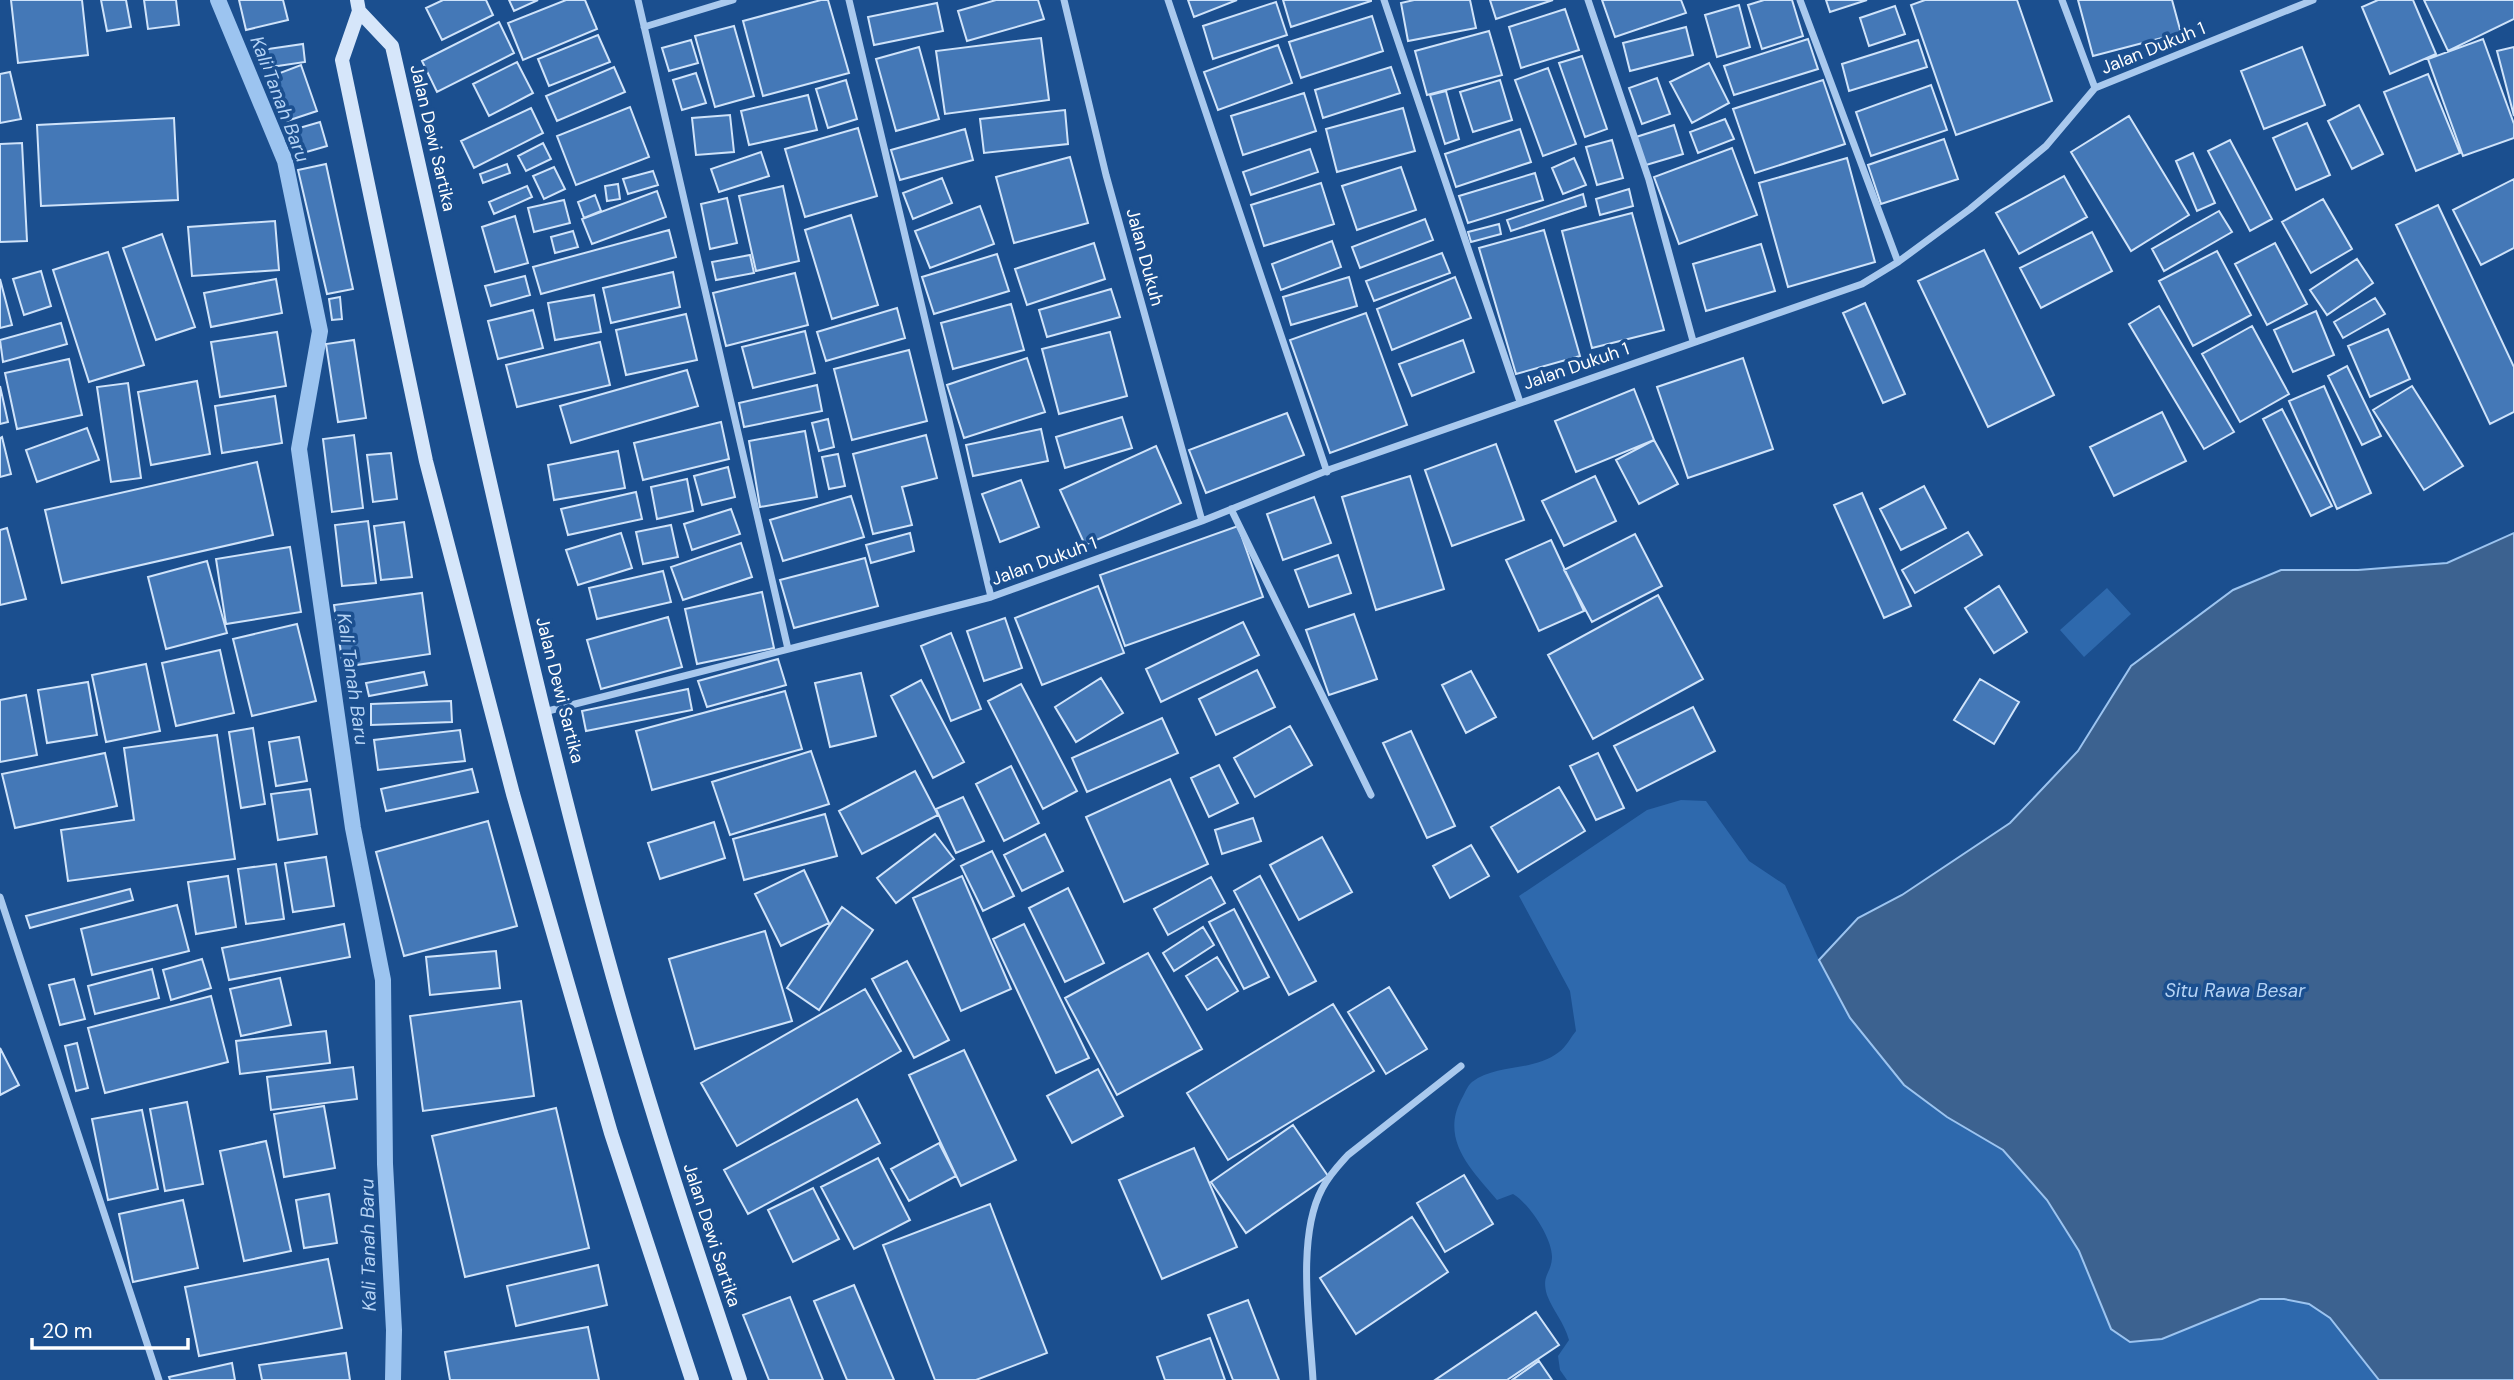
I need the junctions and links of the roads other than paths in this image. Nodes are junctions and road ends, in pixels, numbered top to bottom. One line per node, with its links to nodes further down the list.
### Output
1 (638, 0): 12 (street)
2 (733, 0): 12 (street)
3 (849, 0): 20 (street)
4 (1063, 0): 19 (street, Jalan Dukuh)
5 (1168, 0): 17 (street)
6 (1384, 0): 16 (street)
7 (1588, 0): 15 (street)
8 (1800, 0): 14 (street)
9 (2062, 0): 13 (street)
10 (2313, 0): 13 (street, Jalan Dukuh 1)
11 (358, 6): 22 (main road, Jalan Dewi Sartika); 27 (main road, Jalan Dewi Sartika)
12 (644, 27): 21 (street)
13 (2095, 88): 14 (street, Jalan Dukuh 1)
14 (1898, 262): 15 (street, Jalan Dukuh 1)
15 (1693, 341): 16 (street, Jalan Dukuh 1)
16 (1520, 402): 17 (street, Jalan Dukuh 1)
17 (1327, 472): 18 (street, Jalan Dukuh 1)
18 (1231, 509): 19 (street, Jalan Dukuh 1); 23 (street)
19 (1202, 521): 20 (street, Jalan Dukuh 1)
20 (991, 597): 21 (street, Jalan Dukuh 1)
21 (788, 649): 22 (street, Jalan Dukuh 1)
22 (544, 712): 28 (main road, Jalan Dewi Sartika)
23 (1371, 794)
24 (0, 897): 26 (street)
25 (1461, 1066): 29 (street)
26 (159, 1380)
27 (692, 1380)
28 (740, 1380)
29 (1313, 1380)

